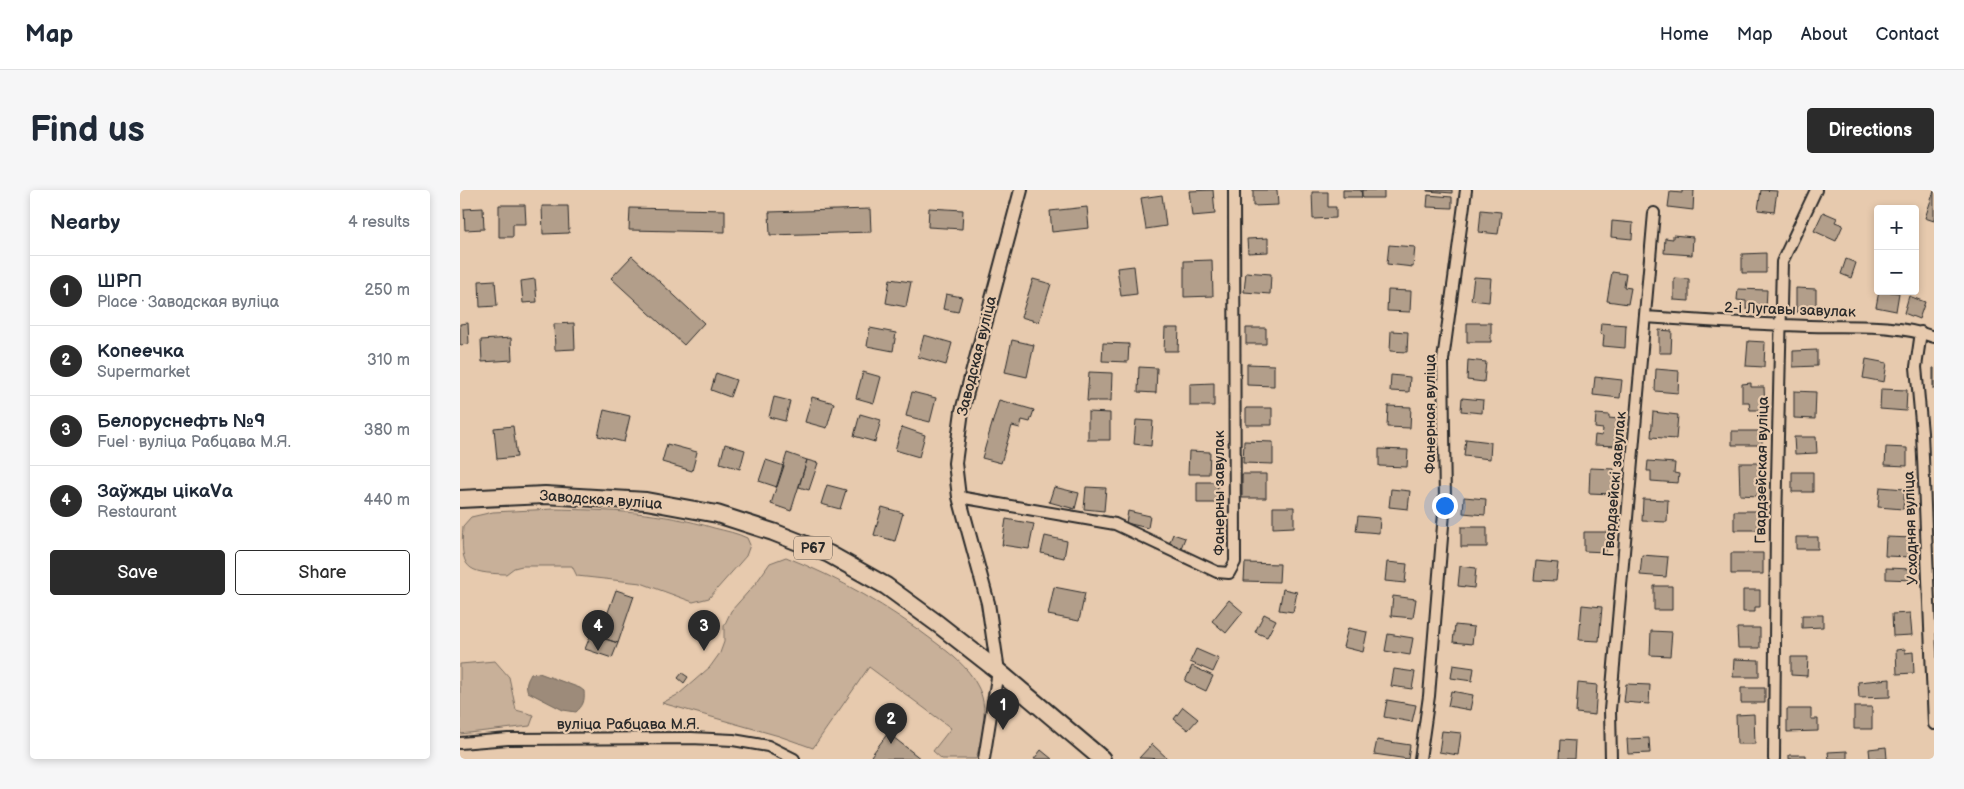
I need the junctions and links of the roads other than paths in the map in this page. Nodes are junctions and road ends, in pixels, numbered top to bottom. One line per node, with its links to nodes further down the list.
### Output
1 (1021, 190): 10 (street, Заводская вуліца)
2 (1234, 190): 10 (street, Фанерны завулак)
3 (1466, 190): 18 (street, Фанерная вуліца)
4 (1816, 190): 7 (street, Гвардзейская вуліца)
5 (1654, 212): 6 (street, Гвардзейскі завулак)
6 (1645, 318): 7 (street, 2-і Лугавы завулак); 19 (street, Гвардзейскі завулак)
7 (1780, 325): 8 (street, 2-і Лугавы завулак); 20 (street, Гвардзейская вуліца)
8 (1921, 332): 9 (street, 2-і Лугавы завулак); 13 (street, Усходняя вуліца)
9 (1934, 337)
10 (959, 497): 12 (street, Заводская вуліца)
11 (460, 499): 12 (main road, Заводская вуліца / Р67)
12 (998, 671): 16 (street); 17 (main road, Заводская вуліца / Р67)
13 (1934, 724)
14 (460, 744): 15 (street, вуліца Рабцава М.Я.)
15 (794, 759)
16 (984, 759)
17 (1102, 759)
18 (1420, 759)
19 (1611, 759)
20 (1774, 759)

